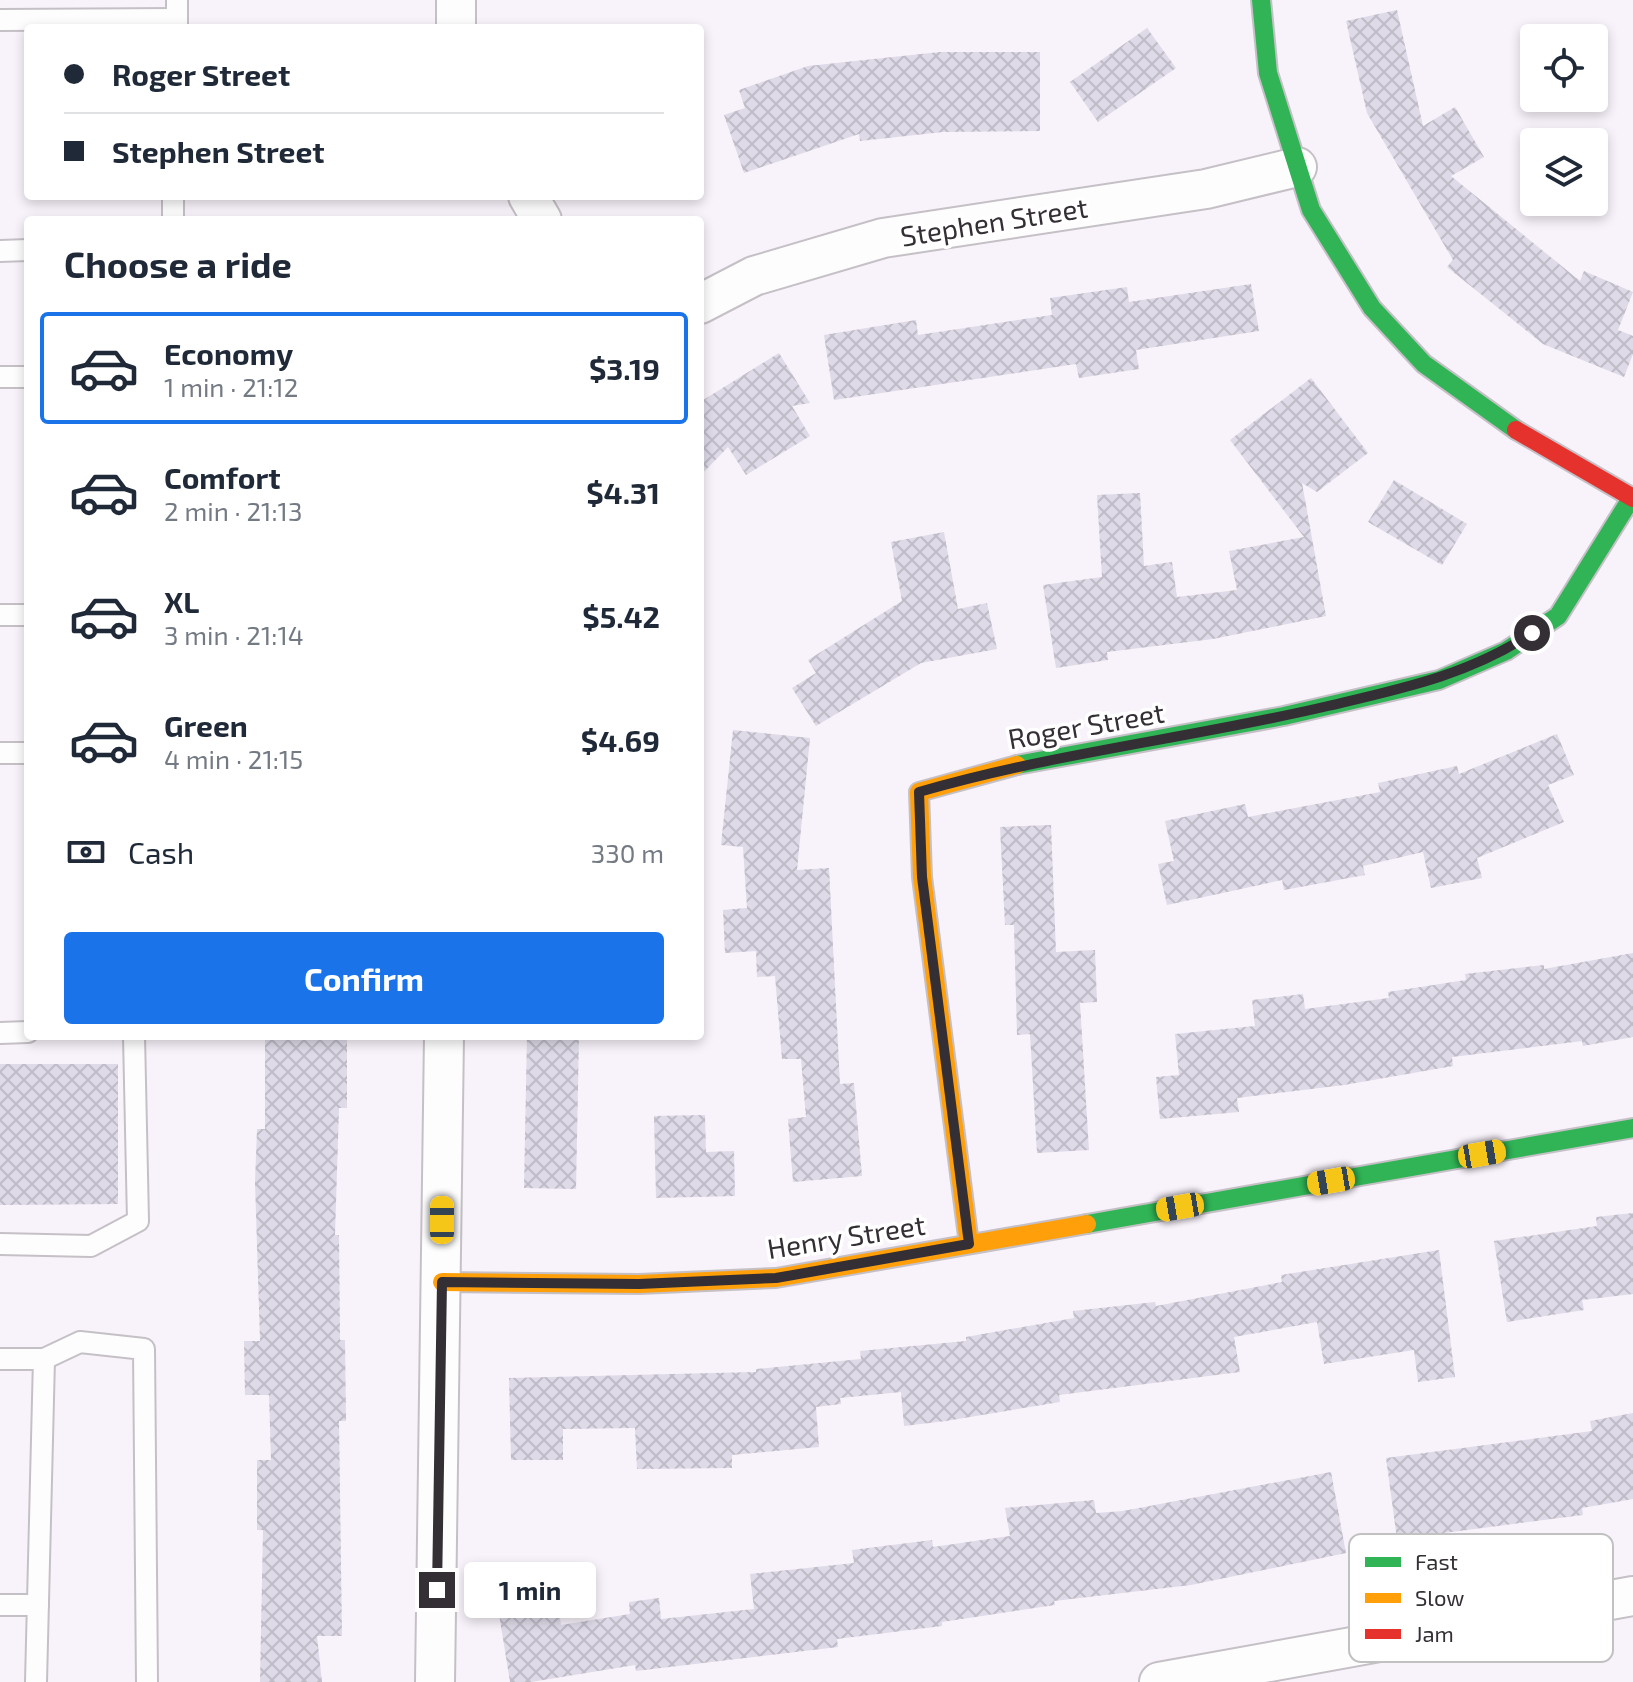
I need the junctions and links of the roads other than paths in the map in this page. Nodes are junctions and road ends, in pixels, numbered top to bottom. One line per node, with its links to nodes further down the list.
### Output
1 (456, 0): 5 (street)
2 (1261, 0): 6 (street)
3 (177, 16): 4 (lane)
4 (0, 20)
5 (456, 24)
6 (1297, 167): 9 (street, Stephen Street); 12 (street)
7 (24, 250): 8 (lane)
8 (0, 251)
9 (704, 302)
10 (0, 377): 11 (lane)
11 (24, 377)
12 (1632, 497): 23 (street, Roger Street)
13 (0, 615): 14 (lane)
14 (24, 615)
15 (0, 753): 16 (lane)
16 (24, 753)
17 (24, 1032): 18 (lane)
18 (0, 1033)
19 (134, 1040): 22 (lane)
20 (444, 1040): 24 (street)
21 (1633, 1128): 23 (street, Henry Street)
22 (0, 1244)
23 (969, 1244): 24 (street, Henry Street)
24 (442, 1282): 34 (street)
25 (0, 1359): 26 (lane)
26 (44, 1359): 30 (lane); 33 (lane)
27 (1633, 1596): 28 (street)
28 (1613, 1600)
29 (0, 1605): 30 (lane)
30 (38, 1605): 32 (lane)
31 (1349, 1648): 35 (street)
32 (36, 1682)
33 (147, 1682)
34 (435, 1682)
35 (1159, 1682)

